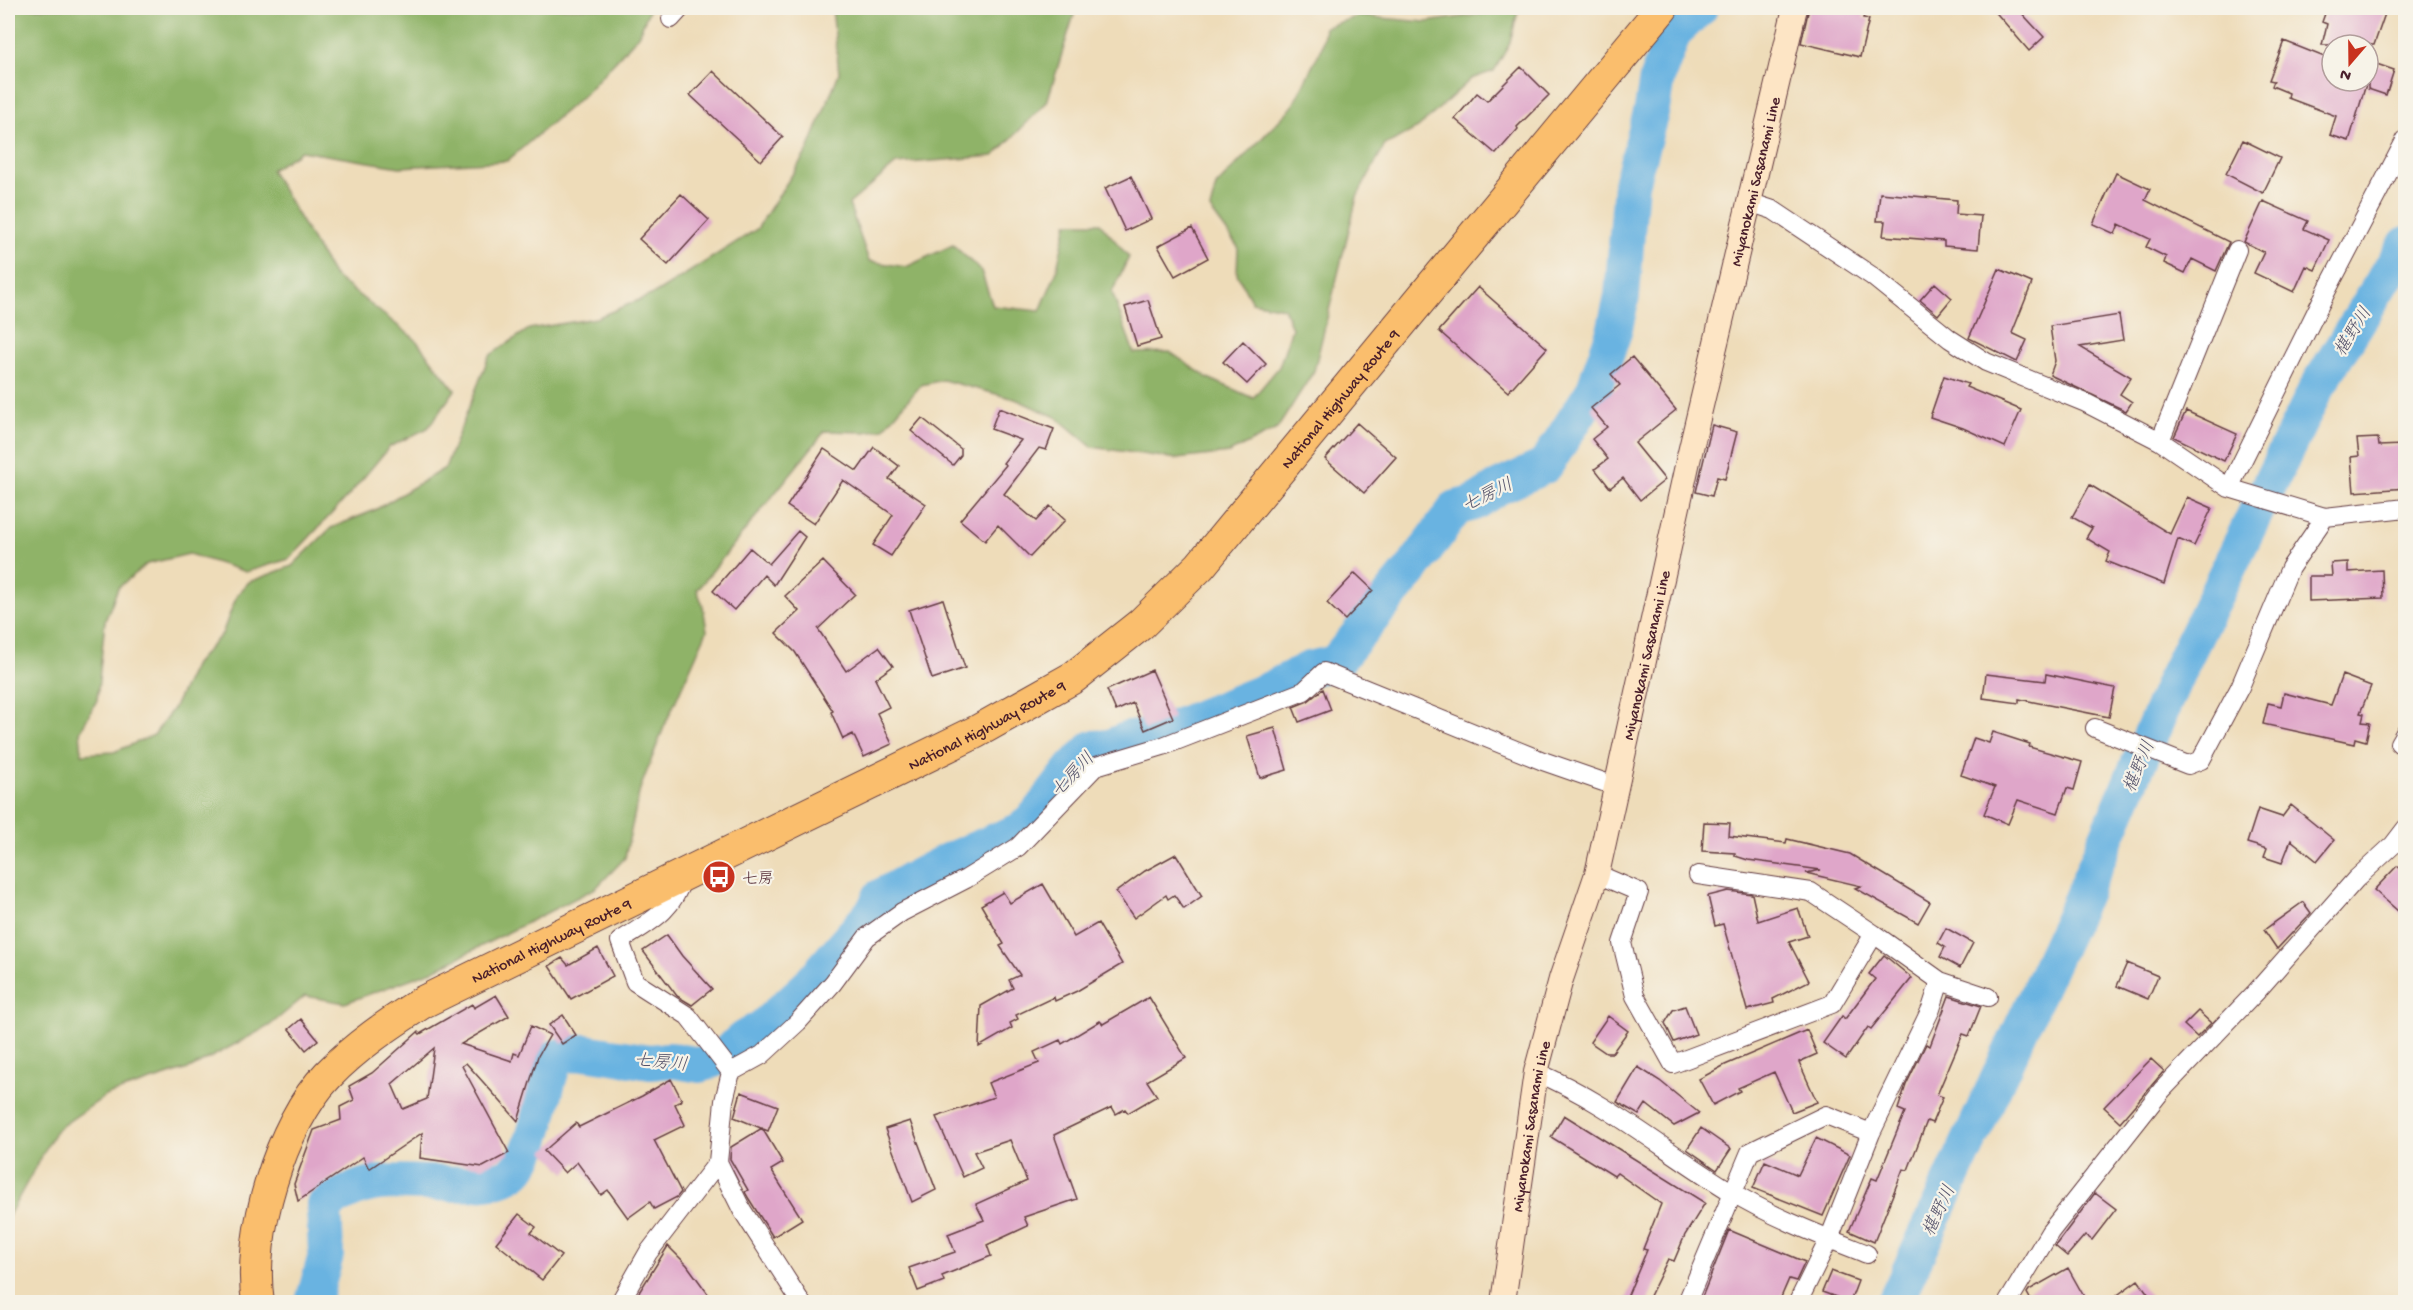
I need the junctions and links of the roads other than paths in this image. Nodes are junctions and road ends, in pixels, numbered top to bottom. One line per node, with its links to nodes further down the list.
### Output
1 (1662, 8): 15 (highway, National Highway Route 9)
2 (1795, 8): 4 (main road, Miyanokami Sasanami Line)
3 (2406, 139): 7 (street)
4 (1749, 202): 6 (street); 13 (main road, Miyanokami Sasanami Line)
5 (2236, 250): 6 (street)
6 (2160, 441): 7 (street)
7 (2232, 489): 9 (street)
8 (2406, 508): 9 (street)
9 (2318, 515): 10 (street)
10 (2095, 728)
11 (2406, 731): 12 (street)
12 (2406, 746)
13 (1616, 786): 16 (main road, Miyanokami Sasanami Line); 21 (street)
14 (2406, 828): 34 (street)
15 (684, 873): 21 (street); 28 (highway, National Highway Route 9)
16 (1597, 874): 18 (street); 22 (main road, Miyanokami Sasanami Line)
17 (1698, 875): 18 (street)
18 (1874, 934): 19 (street)
19 (1940, 981): 20 (street); 23 (street)
20 (1988, 997)
21 (731, 1072): 24 (street)
22 (1536, 1072): 25 (street); 31 (main road, Miyanokami Sasanami Line)
23 (1871, 1133): 25 (street); 26 (street)
24 (718, 1162): 29 (street); 30 (street)
25 (1732, 1192): 26 (street); 32 (street)
26 (1829, 1239): 27 (street); 33 (street)
27 (1868, 1254)
28 (258, 1302)
29 (621, 1302)
30 (801, 1302)
31 (1503, 1302)
32 (1687, 1302)
33 (1798, 1302)
34 (2008, 1302)

